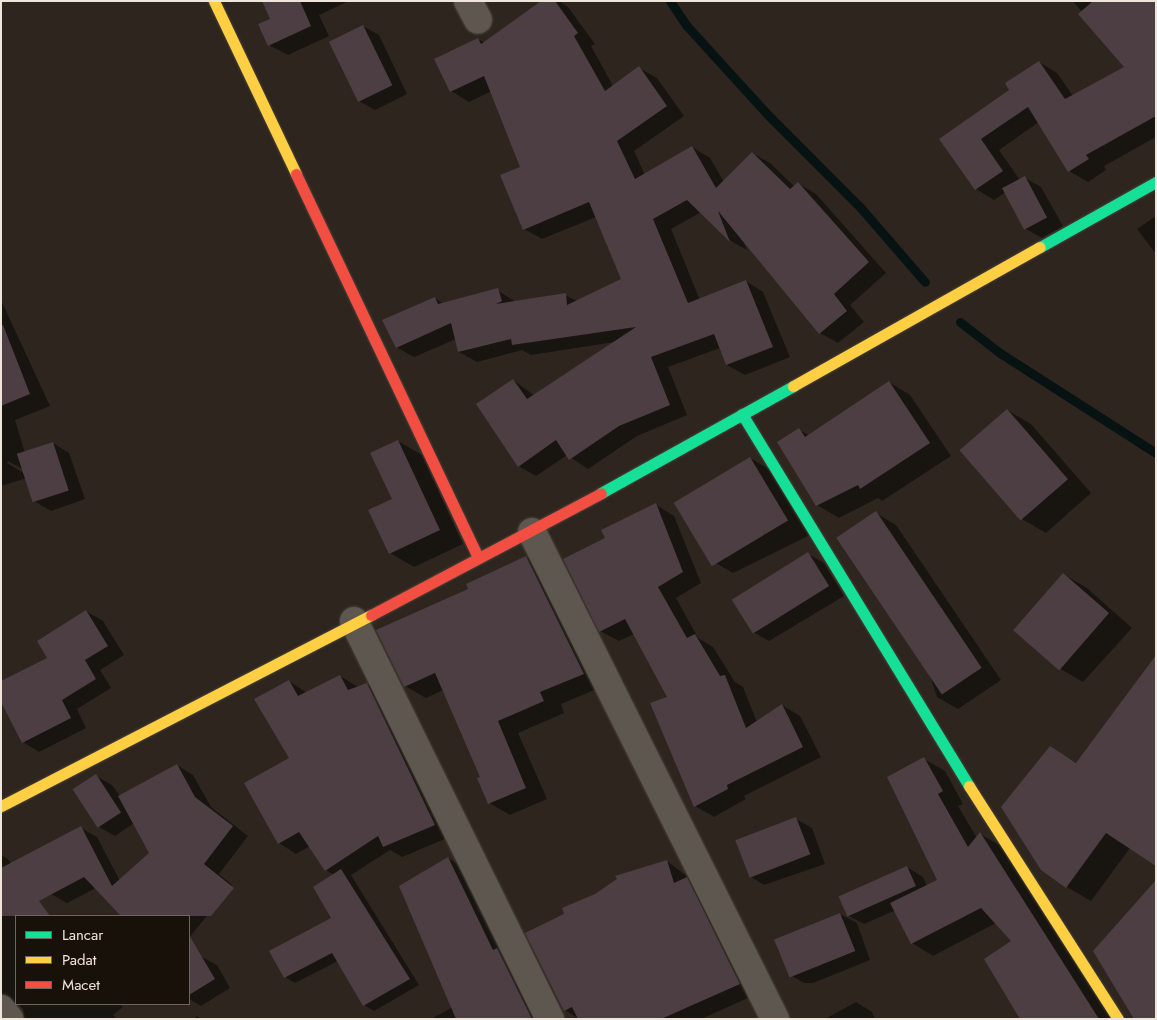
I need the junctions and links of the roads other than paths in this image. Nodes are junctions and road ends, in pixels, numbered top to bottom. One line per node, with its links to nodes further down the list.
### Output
1 (214, 1): 5 (main road)
2 (1156, 182): 3 (main road)
3 (742, 414): 4 (main road); 12 (main road)
4 (532, 532): 5 (main road); 11 (street)
5 (478, 558): 6 (main road)
6 (354, 621): 7 (main road); 10 (street)
7 (1, 806)
8 (1, 1009): 9 (street)
9 (9, 1019)
10 (550, 1019)
11 (775, 1019)
12 (1118, 1019)

